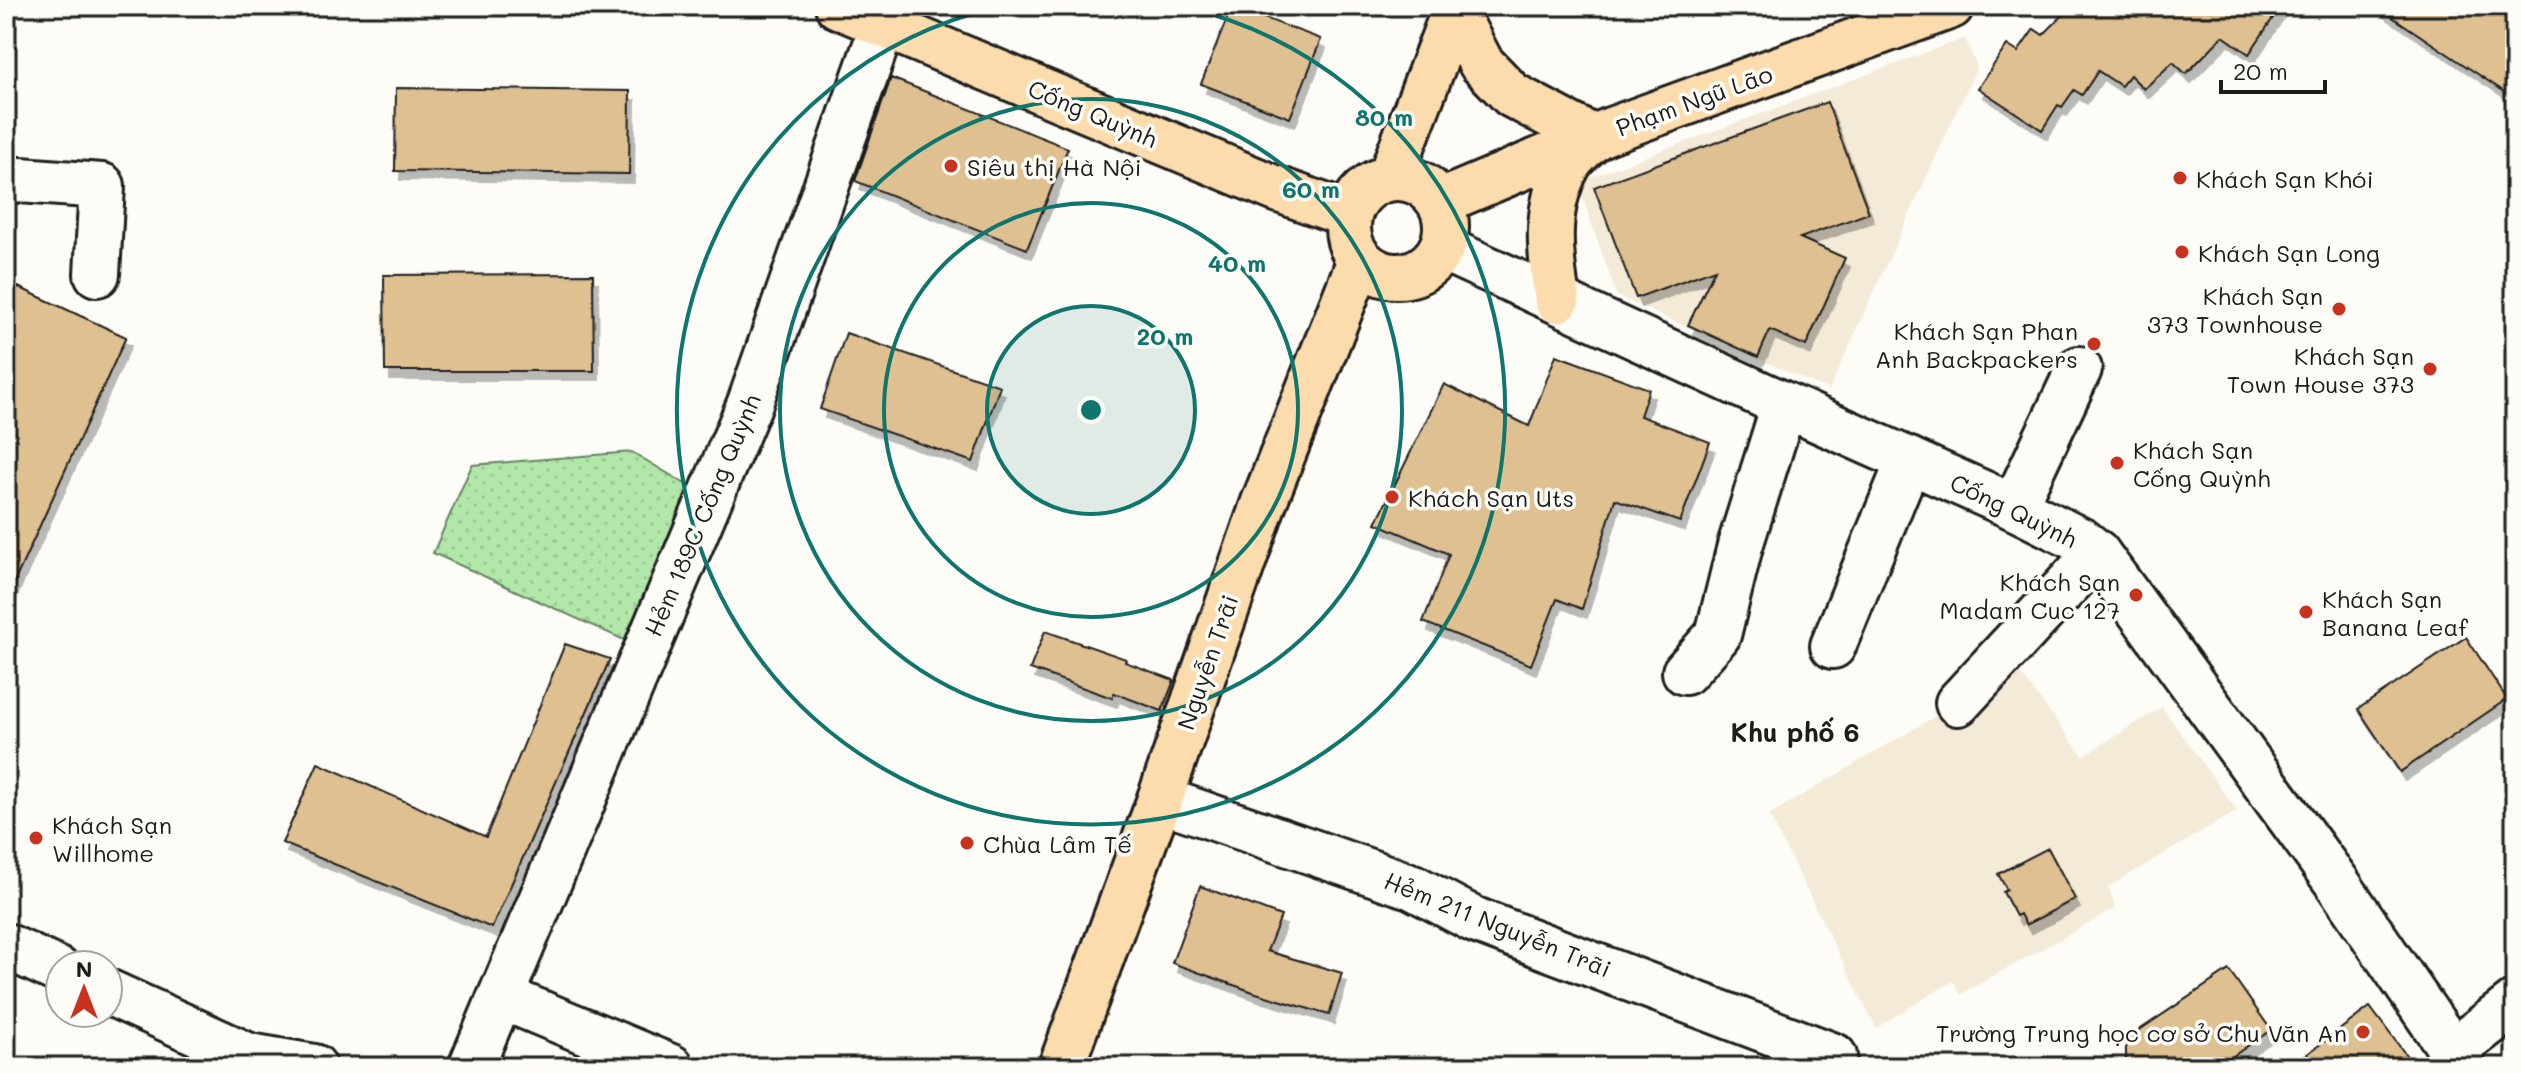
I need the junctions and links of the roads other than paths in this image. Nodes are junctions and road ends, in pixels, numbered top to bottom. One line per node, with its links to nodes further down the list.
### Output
1 (838, 6): 4 (main road, Cống Quỳnh)
2 (1951, 6): 5 (main road, Phạm Ngũ Lão)
3 (1455, 8): 5 (main road); 6 (main road)
4 (883, 25): 9 (main road, Cống Quỳnh); 25 (street, Hẻm 189C Cống Quỳnh)
5 (1594, 138): 8 (main road, Phạm Ngũ Lão); 13 (main road)
6 (1390, 178): 8 (main road); 9 (main road)
7 (6, 179): 12 (street)
8 (1440, 202): 10 (main road)
9 (1349, 215): 11 (main road)
10 (1442, 248): 11 (main road); 13 (street, Cống Quỳnh)
11 (1360, 260): 22 (main road, Nguyễn Trãi)
12 (97, 274)
13 (1557, 300): 15 (street, Cống Quỳnh)
14 (2079, 369): 17 (street)
15 (1784, 405): 16 (street, Cống Quỳnh); 20 (street)
16 (1909, 460): 17 (street, Cống Quỳnh); 19 (street)
17 (2014, 507): 18 (street, Cống Quỳnh)
18 (2097, 553): 21 (street); 29 (street, Cống Quỳnh)
19 (1833, 646)
20 (1685, 672)
21 (1958, 703)
22 (1160, 799): 28 (street, Hẻm 211 Nguyễn Trãi); 33 (main road, Nguyễn Trãi)
23 (6, 946): 24 (street)
24 (44, 964)
25 (502, 997): 31 (street, Hẻm 189C Cống Quỳnh); 32 (street)
26 (124, 999): 30 (street)
27 (2515, 1003): 29 (street)
28 (1834, 1056)
29 (2458, 1059)
30 (314, 1067)
31 (471, 1067)
32 (671, 1067)
33 (1061, 1067)

